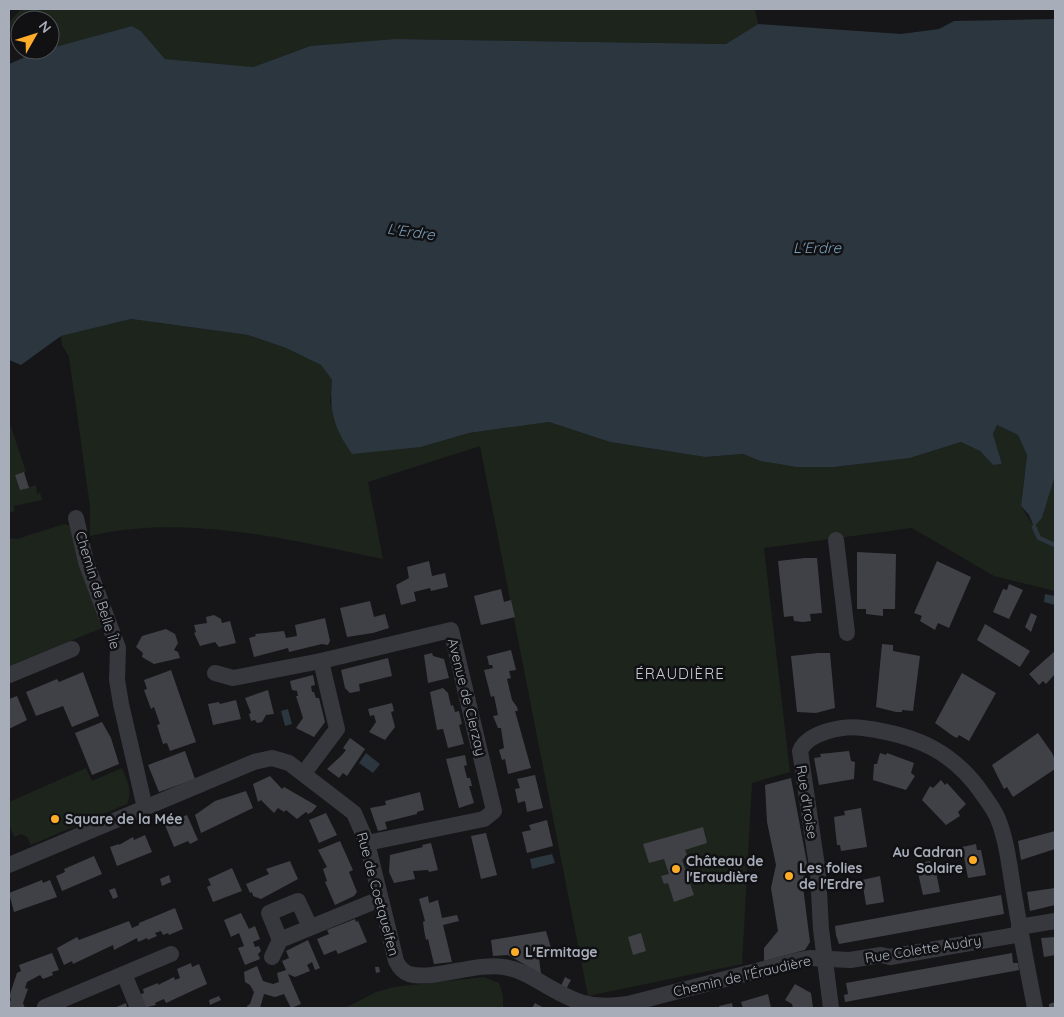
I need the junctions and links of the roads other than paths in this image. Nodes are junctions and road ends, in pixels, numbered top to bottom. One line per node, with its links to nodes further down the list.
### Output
1 (76, 518): 9 (street, Chemin de Belle Île)
2 (836, 540): 3 (street)
3 (847, 633)
4 (72, 649): 7 (street)
5 (321, 661): 6 (street, Avenue de Cierzay); 8 (street); 10 (street, Avenue de Cierzay)
6 (215, 673)
7 (9, 675)
8 (304, 773): 9 (street, Rue de Coetquelfen); 10 (street, Rue de Coetquelfen)
9 (145, 808): 11 (street, Rue de Coetquelfen)
10 (367, 843): 12 (street, Rue de Coetquelfen)
11 (9, 865)
12 (380, 899): 14 (street); 20 (street, Rue de Coetquelfen)
13 (1055, 921): 15 (street, Rue Colette Audry)
14 (310, 927): 16 (street); 16 (street)
15 (1020, 931): 19 (street, Rue Colette Audry); 19 (street, Rue d'Iroise); 26 (street, Rue d'Iroise)
16 (280, 940): 18 (street)
17 (171, 954): 21 (street)
18 (272, 957)
19 (825, 958): 22 (street, Chemin de l'Éraudière); 25 (street)
20 (402, 969): 22 (street, Chemin de l'Éraudière)
21 (124, 974): 23 (street); 24 (street)
22 (583, 1006)
23 (45, 1007)
24 (138, 1008)
25 (831, 1008)
26 (1035, 1008)

